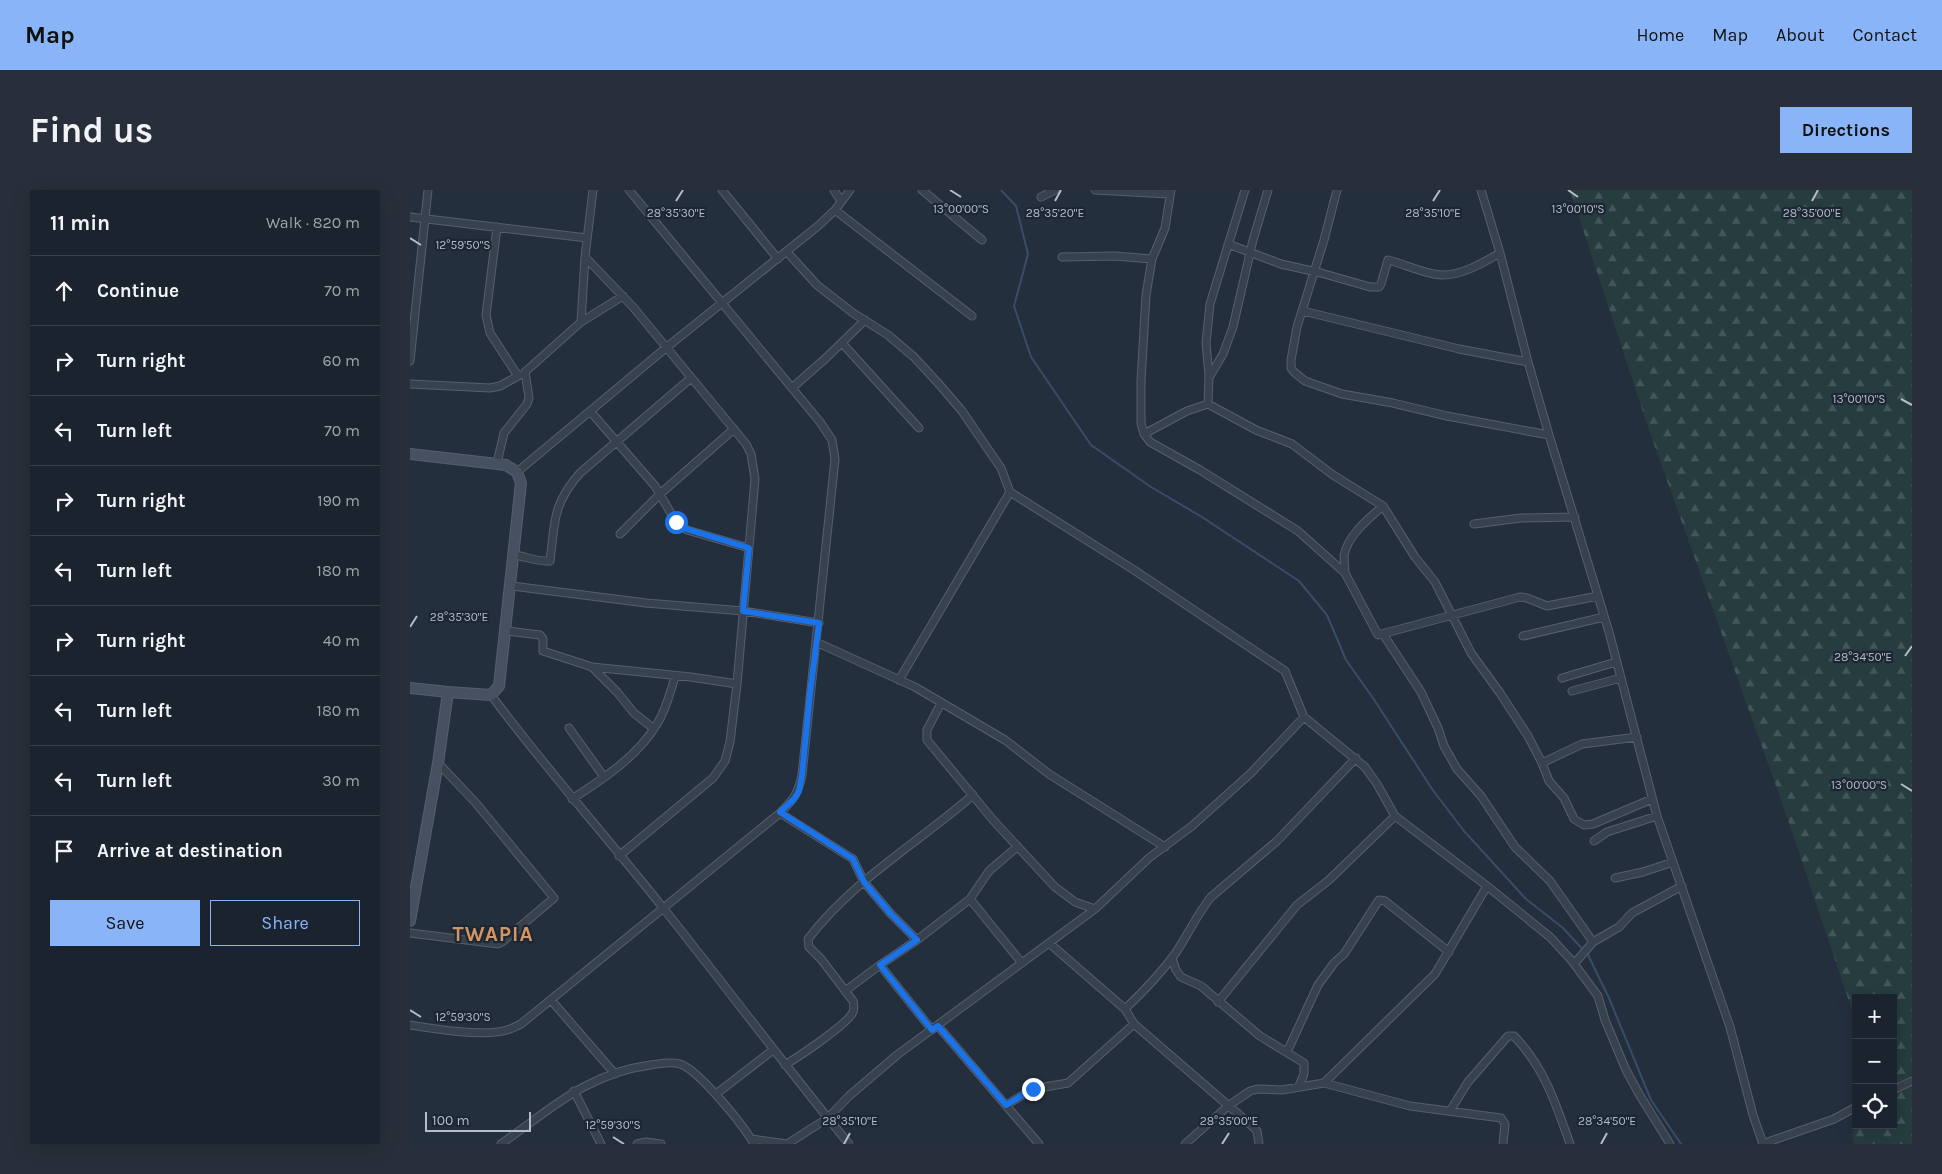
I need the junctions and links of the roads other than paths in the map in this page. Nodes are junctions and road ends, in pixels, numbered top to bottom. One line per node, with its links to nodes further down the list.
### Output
1 (428, 190): 19 (street)
2 (593, 190): 21 (street)
3 (630, 190): 33 (street)
4 (722, 190): 29 (street)
5 (834, 190): 16 (street)
6 (850, 190): 16 (street)
7 (922, 190): 22 (street)
8 (1056, 190): 15 (street)
9 (1095, 190): 14 (street)
10 (1245, 190): 23 (street)
11 (1268, 190): 25 (street)
12 (1337, 190): 31 (street)
13 (1481, 190): 26 (street)
14 (1170, 192): 30 (street)
15 (1041, 196)
16 (841, 201): 17 (street)
17 (835, 210): 24 (street); 35 (street)
18 (410, 217): 19 (street)
19 (426, 219): 20 (street); 40 (street)
20 (497, 227): 21 (street); 43 (street)
21 (587, 238): 27 (street)
22 (982, 240)
23 (1228, 244): 25 (street); 44 (street)
24 (787, 252): 29 (street); 36 (street)
25 (1250, 253): 31 (street); 44 (street)
26 (1500, 253): 31 (street); 41 (street)
27 (585, 257): 32 (street); 37 (street)
28 (1062, 257): 30 (street)
29 (778, 259): 33 (street)
30 (1152, 260): 52 (street)
31 (1314, 272): 34 (street)
32 (622, 296): 37 (street); 39 (street)
33 (722, 304): 39 (street); 47 (street)
34 (1303, 311): 41 (street); 53 (street)
35 (972, 316)
36 (865, 320): 38 (street); 58 (street)
37 (581, 322): 42 (street)
38 (842, 343): 47 (street); 50 (street)
39 (667, 347): 45 (street); 49 (street)
40 (410, 361)
41 (1528, 362): 53 (street)
42 (525, 372): 43 (street); 56 (street)
43 (518, 376): 46 (street)
44 (1209, 376): 48 (street)
45 (691, 378): 51 (street); 54 (street)
46 (410, 384)
47 (793, 387): 72 (street)
48 (1208, 404): 52 (street); 60 (street)
49 (590, 411): 54 (street); 57 (street)
50 (919, 428)
51 (734, 429): 59 (street); 64 (street)
52 (1144, 434): 66 (street)
53 (1549, 435): 61 (street)
54 (616, 442): 59 (street); 65 (street)
55 (410, 454): 56 (main road)
56 (497, 463): 57 (main road)
57 (517, 472): 65 (main road)
58 (1010, 492): 82 (street); 89 (street)
59 (660, 494): 63 (street); 64 (street)
60 (1383, 506): 66 (street); 70 (street)
61 (1575, 517): 62 (street); 68 (street)
62 (1474, 524)
63 (620, 534)
64 (749, 548): 69 (street)
65 (515, 555): 67 (main road)
66 (1345, 573): 74 (street)
67 (512, 586): 69 (street); 73 (main road)
68 (1598, 596): 70 (street); 71 (street)
69 (743, 611): 72 (street); 83 (street)
70 (1451, 616): 74 (street); 95 (street)
71 (1604, 617): 75 (street); 77 (street)
72 (819, 623): 76 (street)
73 (507, 631): 78 (street); 87 (main road)
74 (1383, 634): 119 (street)
75 (1523, 636)
76 (816, 642): 82 (street); 100 (street)
77 (1616, 662): 80 (street); 81 (street)
78 (592, 667): 79 (street); 91 (street)
79 (675, 677): 83 (street); 91 (street)
80 (1562, 678)
81 (1621, 678): 85 (street); 92 (street)
82 (899, 680): 88 (street)
83 (738, 684): 106 (street)
84 (410, 688): 86 (main road)
85 (1572, 691)
86 (448, 692): 87 (main road); 94 (main road)
87 (491, 695): 98 (street)
88 (941, 703): 97 (street); 105 (street)
89 (1304, 717): 93 (street); 105 (street)
90 (568, 728): 96 (street)
91 (654, 729): 96 (street)
92 (1637, 737): 95 (street); 99 (street)
93 (1356, 758): 101 (street); 122 (street)
94 (438, 763): 113 (main road); 117 (street)
95 (1542, 763): 99 (street)
96 (604, 777): 98 (street)
97 (974, 795): 104 (street); 109 (street)
98 (572, 799): 106 (street)
99 (1652, 799): 102 (street)
100 (780, 812): 109 (street); 114 (street)
101 (1395, 816): 110 (street); 128 (street)
102 (1657, 816): 103 (street); 107 (street)
103 (1594, 840)
104 (1017, 847): 112 (street); 115 (street)
105 (1165, 847): 115 (street)
106 (619, 856): 114 (street)
107 (1673, 862): 108 (street); 111 (street)
108 (1614, 878)
109 (864, 882): 118 (street); 126 (street)
110 (1488, 886): 121 (street); 124 (street)
111 (1682, 886): 119 (street); 163 (street)
112 (970, 899): 118 (street); 123 (street)
113 (412, 900): 116 (main road)
114 (664, 908): 127 (street); 133 (street)
115 (1095, 909): 120 (street)
116 (410, 920)
117 (410, 933)
118 (917, 940): 125 (street)
119 (1593, 942): 124 (street)
120 (1049, 943): 123 (street); 129 (street)
121 (1450, 952): 134 (street); 138 (street)
122 (1172, 958): 128 (street); 129 (street)
123 (1021, 962): 132 (street)
124 (1574, 964): 162 (street)
125 (880, 965): 126 (street); 132 (street)
126 (845, 991): 135 (street)
127 (551, 1000): 131 (street); 136 (street)
128 (1218, 1002): 134 (street)
129 (1125, 1009): 130 (street)
130 (1134, 1024): 143 (street); 144 (street)
131 (410, 1025)
132 (935, 1028): 143 (street); 147 (street)
133 (773, 1050): 135 (street); 142 (street)
134 (1287, 1052): 139 (street)
135 (785, 1065): 147 (street)
136 (615, 1074): 141 (street); 142 (street)
137 (1912, 1081): 140 (street)
138 (1324, 1083): 139 (street); 146 (street)
139 (1300, 1086): 144 (street)
140 (1897, 1088)
141 (574, 1091): 150 (street); 151 (street)
142 (716, 1094): 149 (street)
143 (1006, 1105): 157 (street)
144 (1228, 1106): 158 (street); 159 (street)
145 (1852, 1109): 163 (street)
146 (1450, 1111): 160 (street); 161 (street)
147 (828, 1118): 148 (street); 156 (street)
148 (802, 1135): 154 (street); 155 (street)
149 (753, 1142): 154 (street)
150 (501, 1144)
151 (601, 1144)
152 (637, 1144): 153 (street)
153 (661, 1144)
154 (787, 1144)
155 (798, 1144)
156 (849, 1144)
157 (1039, 1144)
158 (1185, 1144)
159 (1259, 1144)
160 (1503, 1144)
161 (1570, 1144)
162 (1670, 1144)
163 (1763, 1144)

